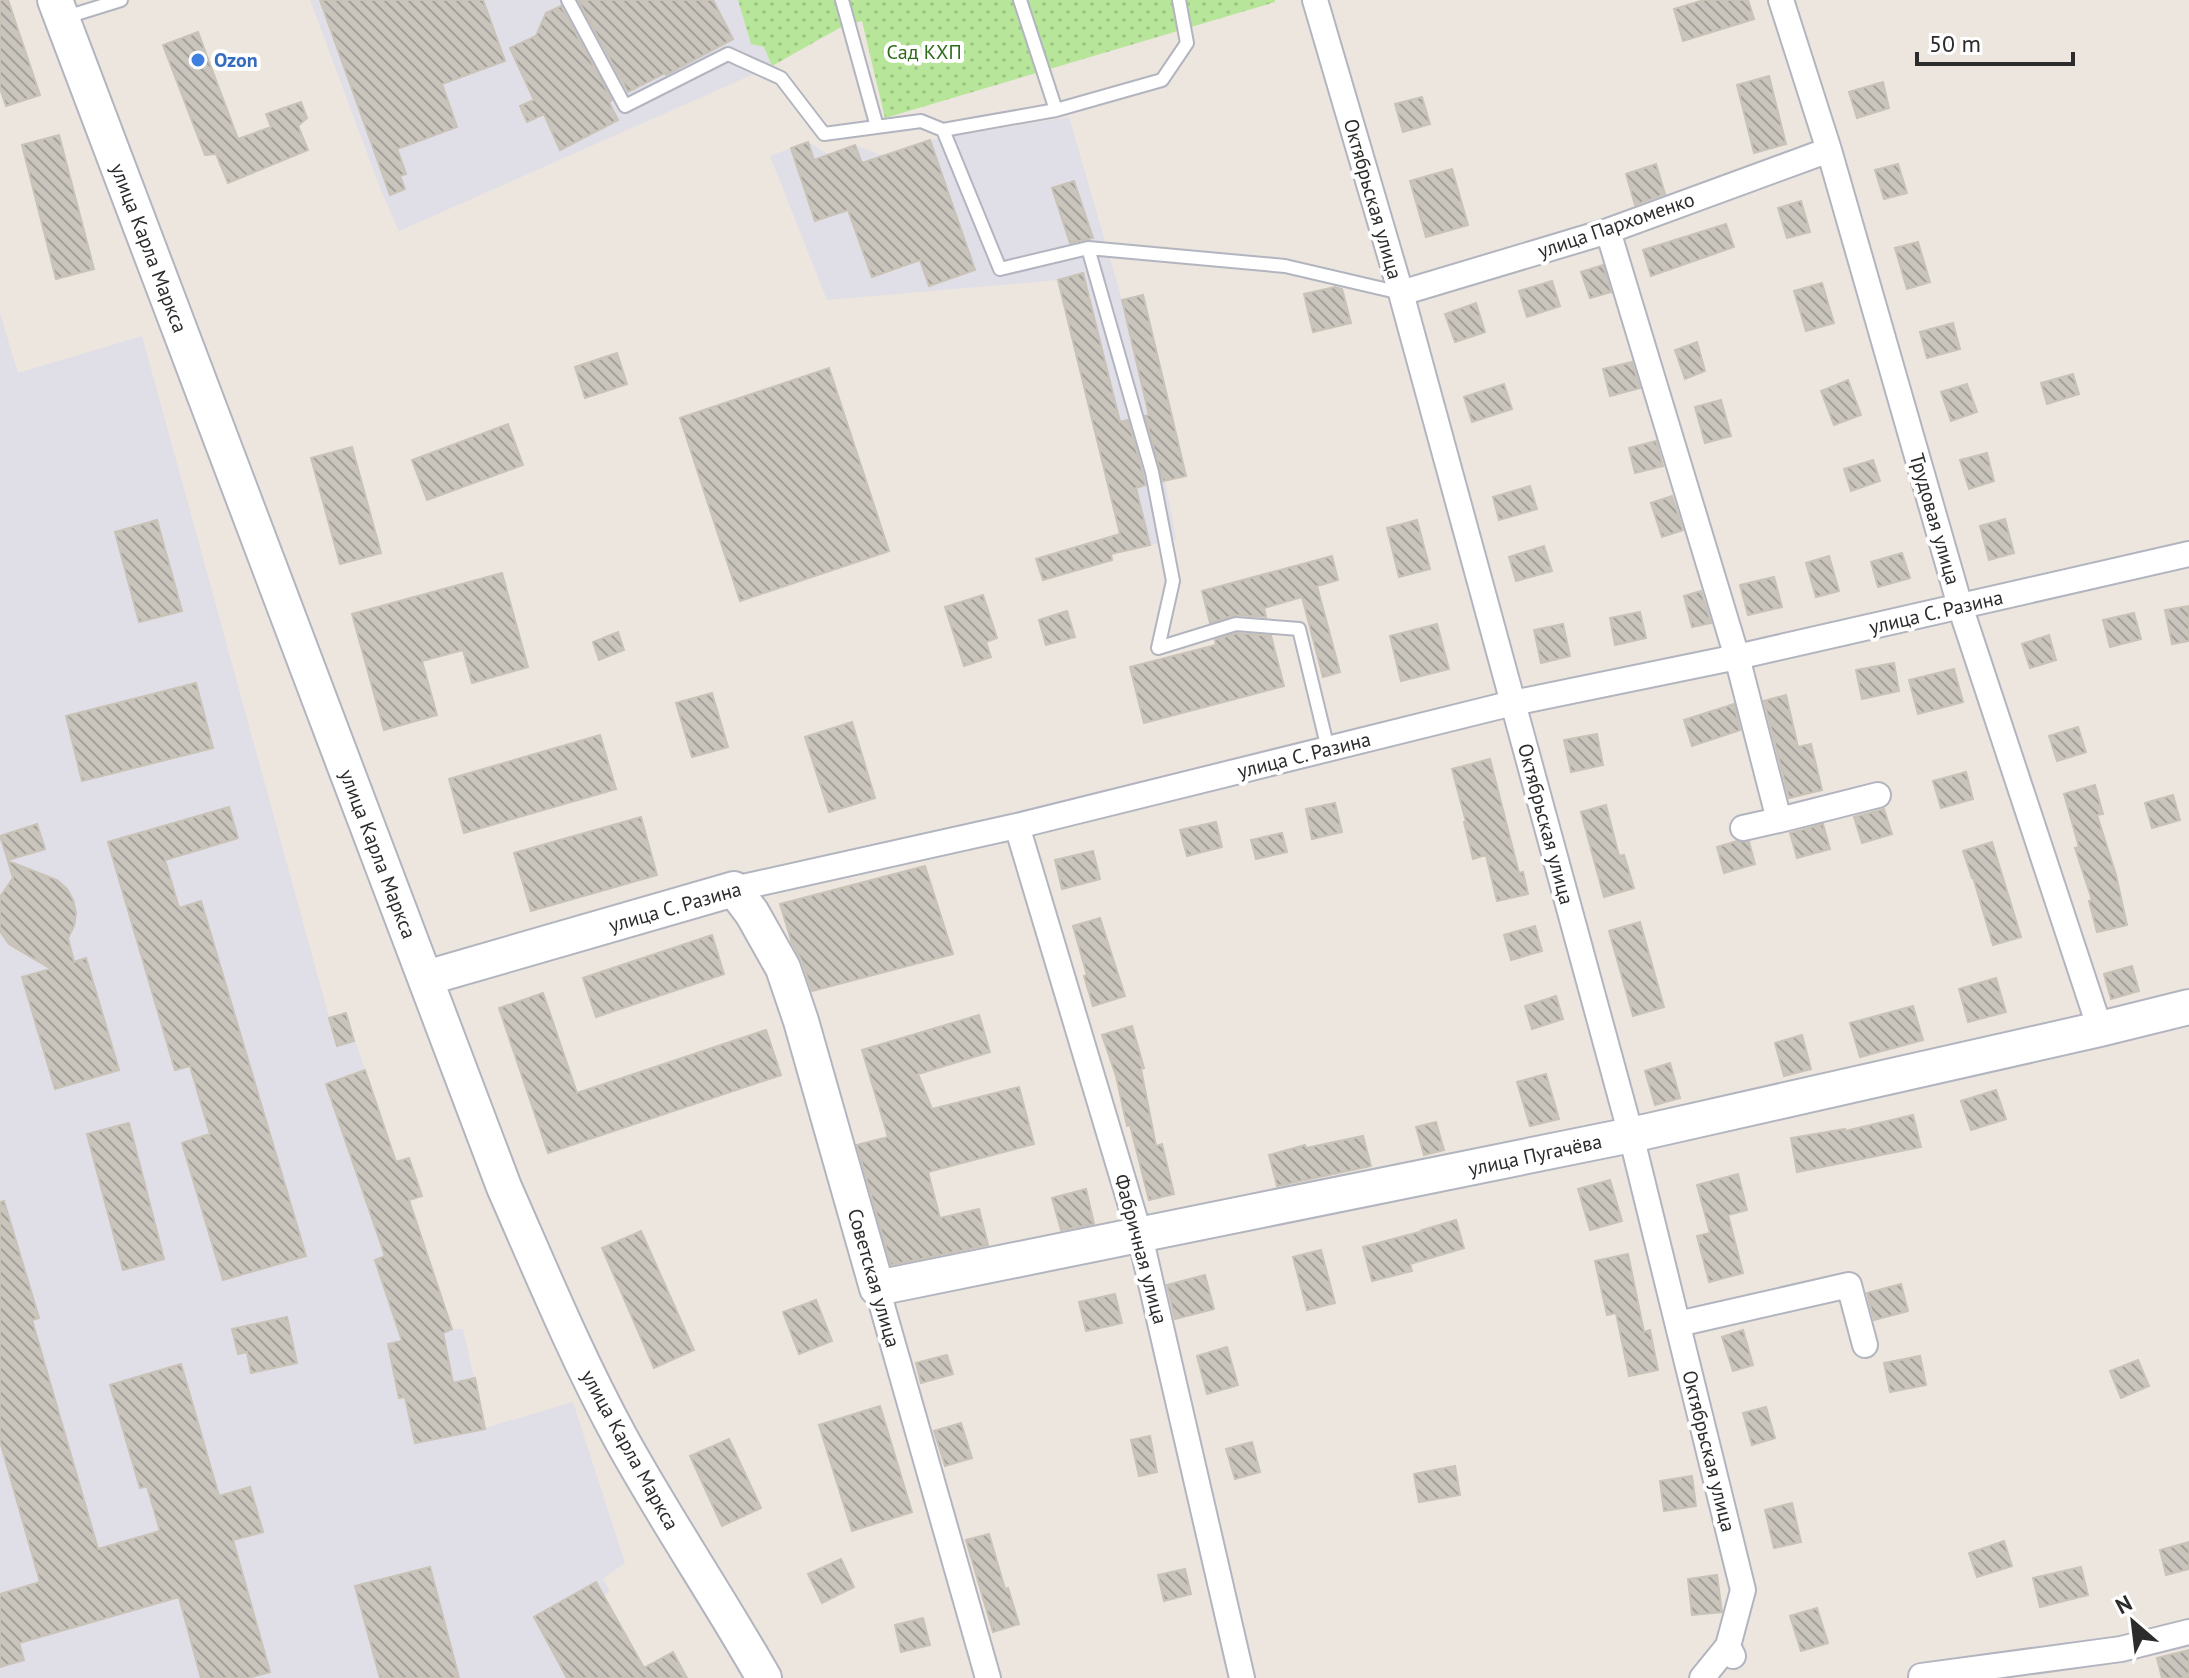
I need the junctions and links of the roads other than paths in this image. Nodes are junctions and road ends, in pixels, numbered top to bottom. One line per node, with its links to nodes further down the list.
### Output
1 (121, 0): 8 (lane)
2 (568, 0): 10 (lane)
3 (842, 0): 10 (lane)
4 (1020, 0): 9 (lane)
5 (1179, 0): 9 (lane)
6 (1315, 0): 15 (street, Октябрьская улица)
7 (1781, 0): 12 (street, Трудовая улица)
8 (58, 9): 26 (street, улица Карла Маркса)
9 (1056, 110): 11 (lane)
10 (877, 127): 11 (lane)
11 (943, 130): 14 (lane)
12 (1829, 150): 13 (street, улица Пархоменко); 17 (street, Трудовая улица)
13 (1608, 231): 15 (street, улица Пархоменко); 18 (street)
14 (1088, 248): 15 (lane); 20 (lane)
15 (1401, 293): 19 (street, Октябрьская улица)
16 (2189, 554): 17 (street, улица С. Разина)
17 (1960, 606): 18 (street, улица С. Разина); 28 (street, Трудовая улица)
18 (1737, 657): 19 (street, улица С. Разина); 22 (street)
19 (1513, 703): 20 (street, улица С. Разина); 29 (street, Октябрьская улица)
20 (1328, 749): 23 (street, улица С. Разина)
21 (1878, 795): 22 (street)
22 (1779, 820): 24 (street)
23 (1017, 826): 25 (street, улица С. Разина); 30 (street, Фабричная улица)
24 (1743, 828)
25 (734, 889): 26 (street, улица С. Разина); 31 (street, Советская улица)
26 (426, 978): 36 (street, улица Карла Маркса)
27 (2189, 1007): 28 (street, улица Пугачёва)
28 (2102, 1030): 29 (street, улица Пугачёва)
29 (1631, 1135): 30 (street, улица Пугачёва); 32 (street, Октябрьская улица)
30 (1140, 1236): 31 (street, улица Пугачёва); 38 (street, Фабричная улица)
31 (877, 1288): 37 (street, Советская улица)
32 (1678, 1324): 33 (street); 39 (street, Октябрьская улица)
33 (1865, 1345)
34 (2189, 1632): 35 (street)
35 (1921, 1676)
36 (764, 1678)
37 (988, 1678)
38 (1242, 1678)
39 (1702, 1678)

